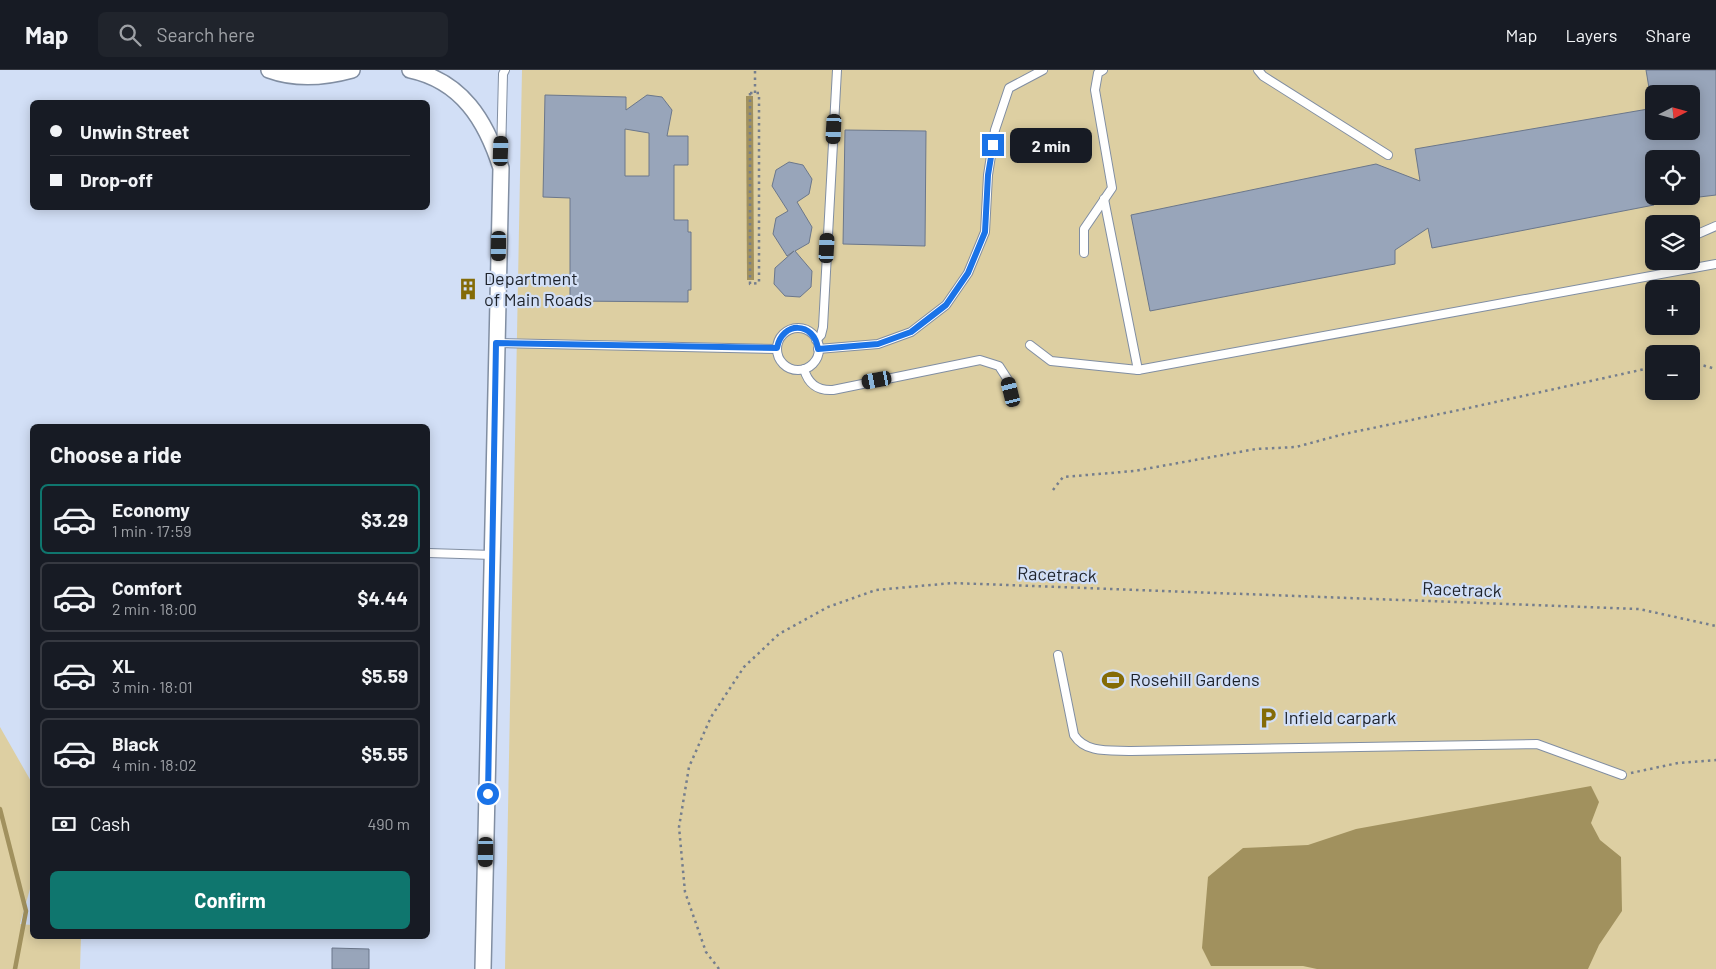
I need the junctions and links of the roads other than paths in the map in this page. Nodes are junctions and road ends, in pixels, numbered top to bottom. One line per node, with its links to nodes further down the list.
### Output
1 (268, 70): 2 (street)
2 (352, 70)
3 (410, 70): 10 (street)
4 (505, 70): 10 (lane)
5 (837, 70): 18 (lane)
6 (1043, 70): 22 (lane)
7 (1102, 70): 11 (lane)
8 (1258, 70): 9 (lane)
9 (1388, 155)
10 (501, 168): 19 (street)
11 (1104, 199): 14 (lane); 24 (lane)
12 (1716, 226): 13 (lane)
13 (1700, 233)
14 (1084, 253)
15 (1716, 264): 16 (lane)
16 (1700, 267)
17 (1683, 270): 24 (lane)
18 (816, 340): 21 (lane); 22 (lane)
19 (496, 343): 21 (lane); 27 (street)
20 (1030, 345): 24 (lane)
21 (777, 348): 23 (lane)
22 (818, 349): 23 (lane)
23 (804, 369): 25 (lane)
24 (1138, 370)
25 (1011, 392)
26 (430, 553): 27 (lane)
27 (492, 555): 30 (street)
28 (1058, 655): 29 (lane)
29 (1622, 774)
30 (483, 969)

